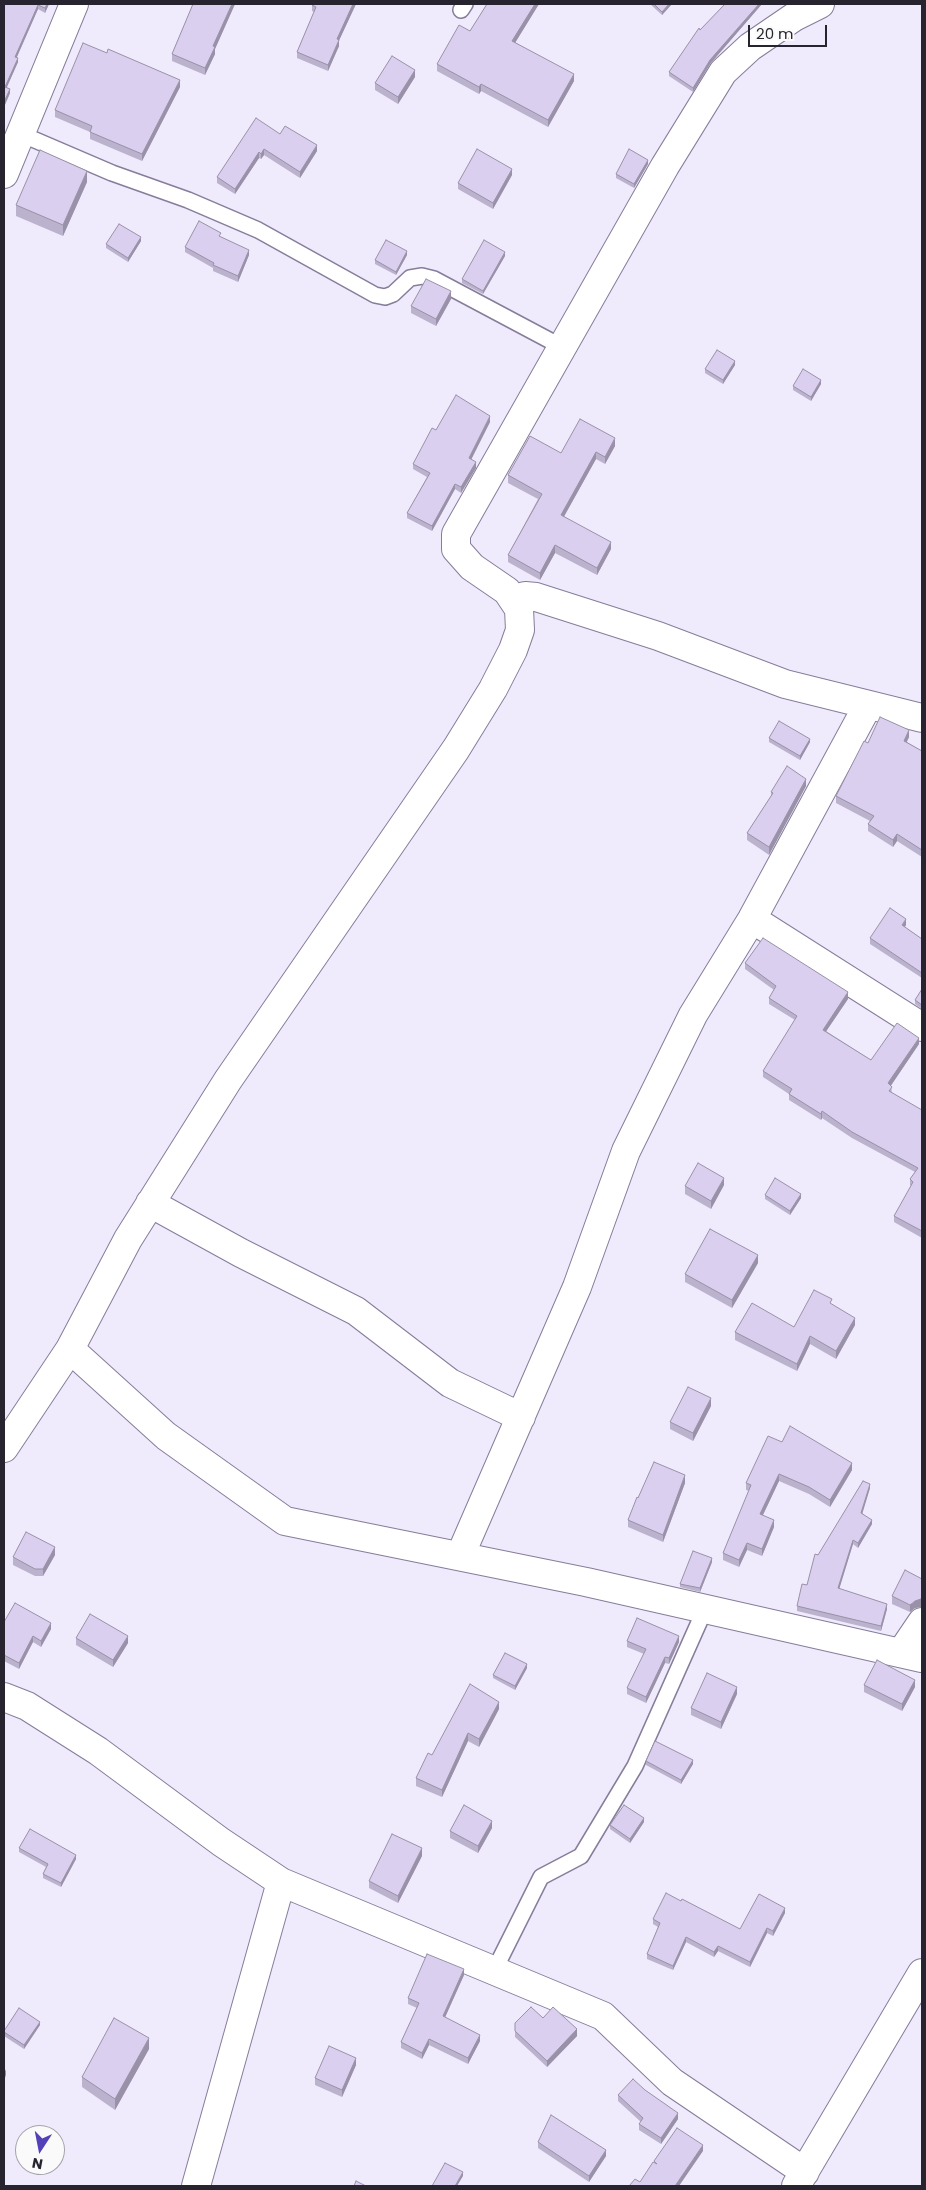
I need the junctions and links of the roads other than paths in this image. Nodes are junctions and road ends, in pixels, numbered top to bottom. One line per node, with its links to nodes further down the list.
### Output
1 (74, 4): 3 (street)
2 (820, 4): 5 (street)
3 (21, 134): 4 (street); 5 (lane)
4 (4, 174)
5 (562, 346): 6 (street)
6 (512, 599): 7 (street); 11 (street)
7 (868, 705): 8 (street); 9 (street)
8 (922, 718)
9 (752, 919): 10 (street); 13 (street)
10 (922, 1027)
11 (150, 1203): 12 (street); 13 (street)
12 (70, 1348): 14 (street); 15 (street)
13 (521, 1417): 15 (street)
14 (4, 1448)
15 (460, 1556): 16 (street)
16 (705, 1609): 18 (street); 21 (lane)
17 (922, 1622): 18 (street)
18 (911, 1655)
19 (4, 1697): 20 (street)
20 (281, 1882): 21 (street); 24 (street)
21 (494, 1971): 23 (street)
22 (922, 1973): 23 (street)
23 (800, 2179)
24 (196, 2186)

